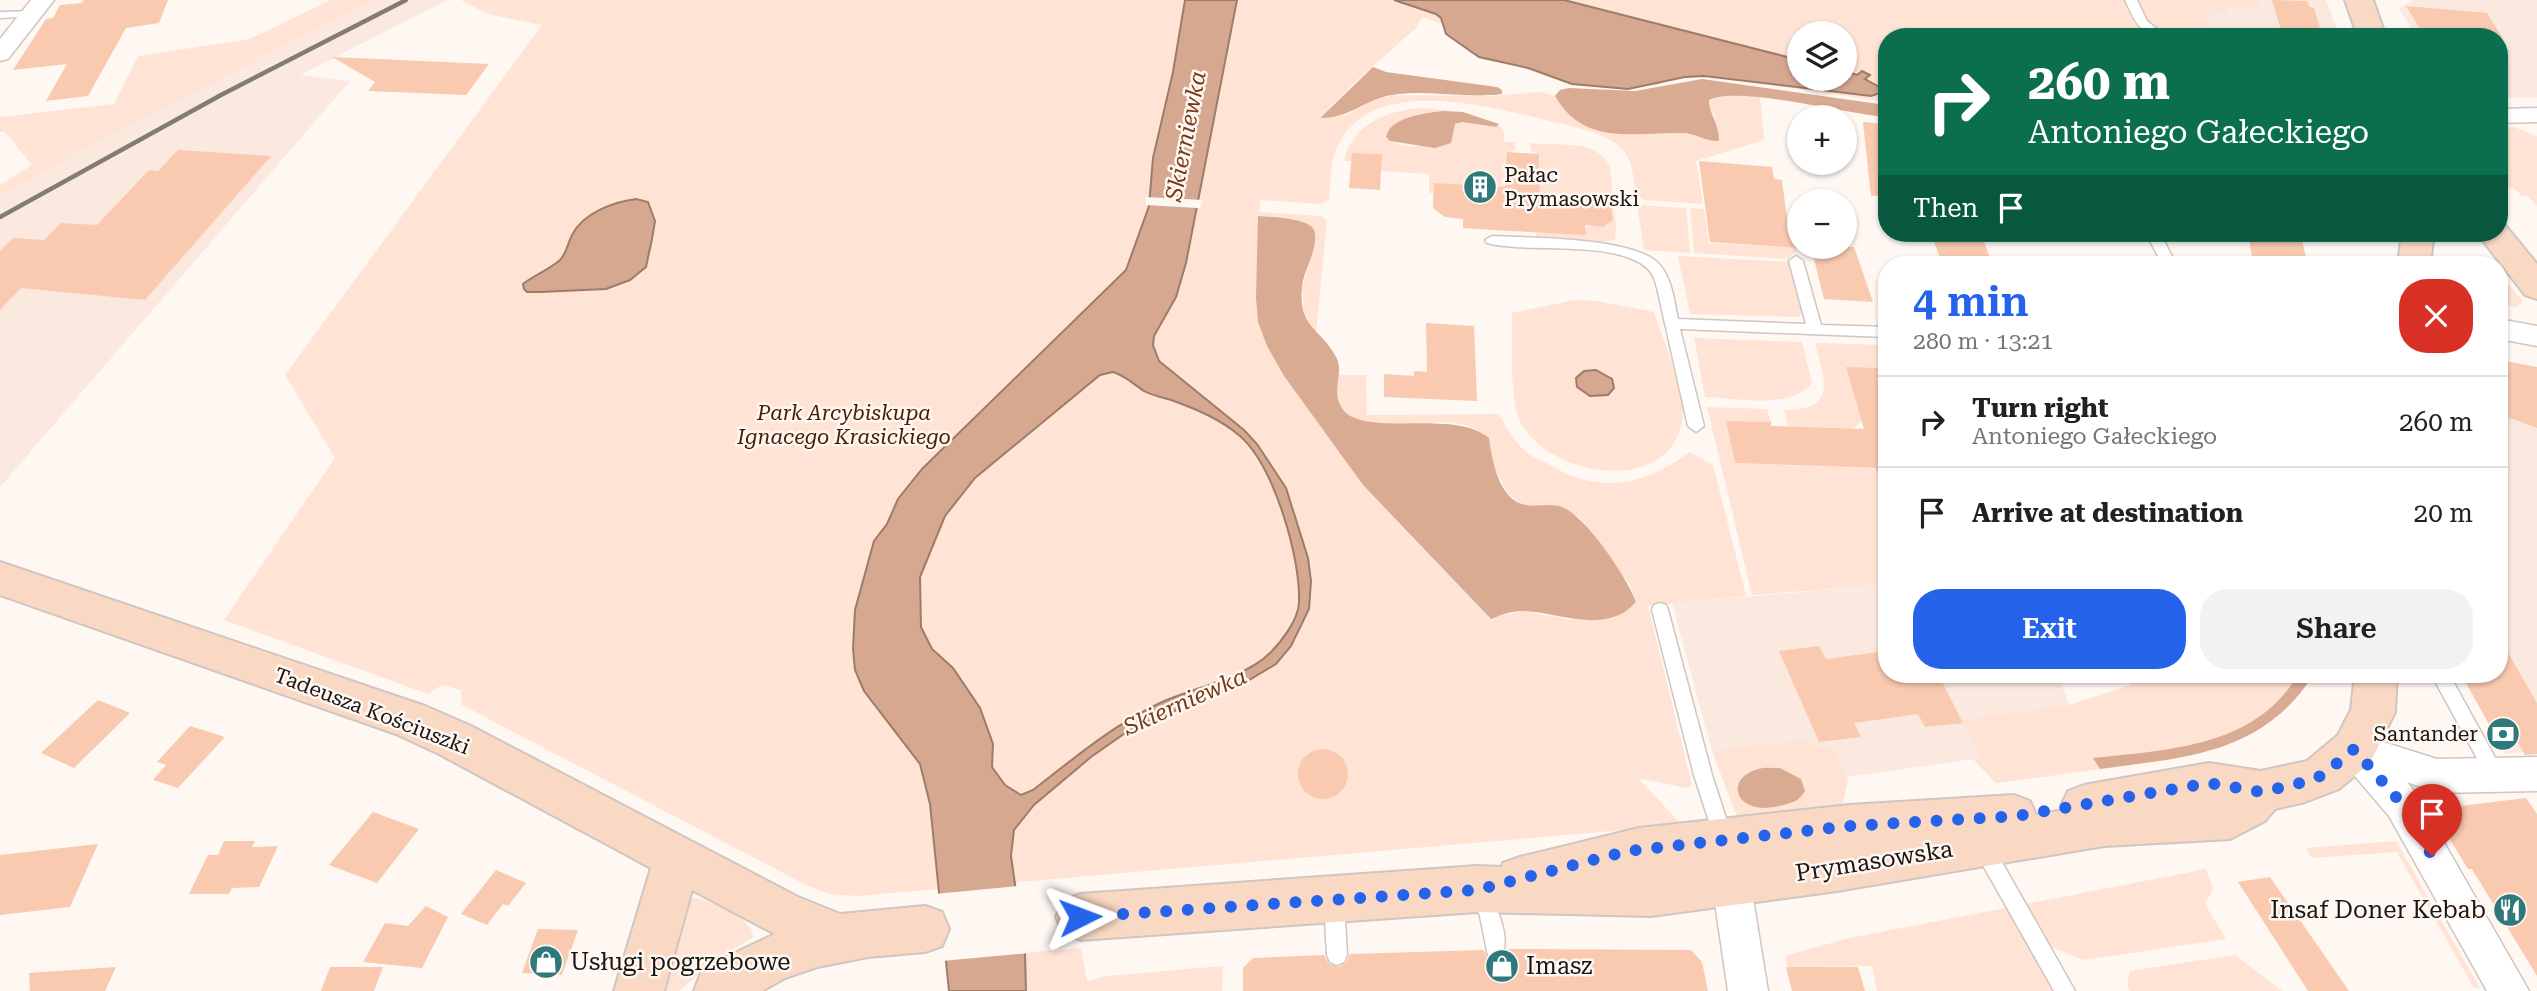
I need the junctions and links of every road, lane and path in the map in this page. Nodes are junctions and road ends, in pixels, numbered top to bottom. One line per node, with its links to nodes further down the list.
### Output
1 (2131, 0): 5 (lane)
2 (2359, 0): 6 (street)
3 (37, 7): 4 (lane); 7 (street)
4 (0, 15)
5 (2149, 28)
6 (2369, 28)
7 (0, 54)
8 (2537, 115): 9 (street)
9 (2508, 116)
10 (1492, 240): 14 (lane)
11 (2500, 242): 13 (street)
12 (1796, 261): 15 (lane)
13 (2537, 288)
14 (1672, 324): 15 (lane); 19 (lane)
15 (1815, 330): 17 (lane)
16 (2508, 331): 18 (street)
17 (1878, 332)
18 (2537, 336)
19 (1696, 426)
20 (0, 578): 29 (street, Tadeusza Kościuszki)
21 (1660, 610): 30 (lane)
22 (2375, 683): 24 (street)
23 (2445, 683): 26 (lane)
24 (2354, 749): 26 (street); 27 (street, Prymasowska); 42 (street)
25 (2537, 774): 26 (street)
26 (2496, 776)
27 (2261, 792): 28 (street, Prymasowska); 30 (street, Prymasowska)
28 (1980, 844): 30 (street, Prymasowska); 41 (lane)
29 (678, 856): 35 (street, Tadeusza Kościuszki); 38 (street)
30 (1728, 861): 31 (street, Prymasowska); 40 (street)
31 (1477, 890): 32 (street, Prymasowska); 36 (lane)
32 (1334, 898): 33 (street, Prymasowska); 37 (lane)
33 (1080, 917)
34 (925, 929): 35 (street)
35 (841, 938): 39 (street)
36 (1495, 949)
37 (1337, 955)
38 (639, 991)
39 (719, 991)
40 (1748, 991)
41 (2065, 991)
42 (2510, 991)

